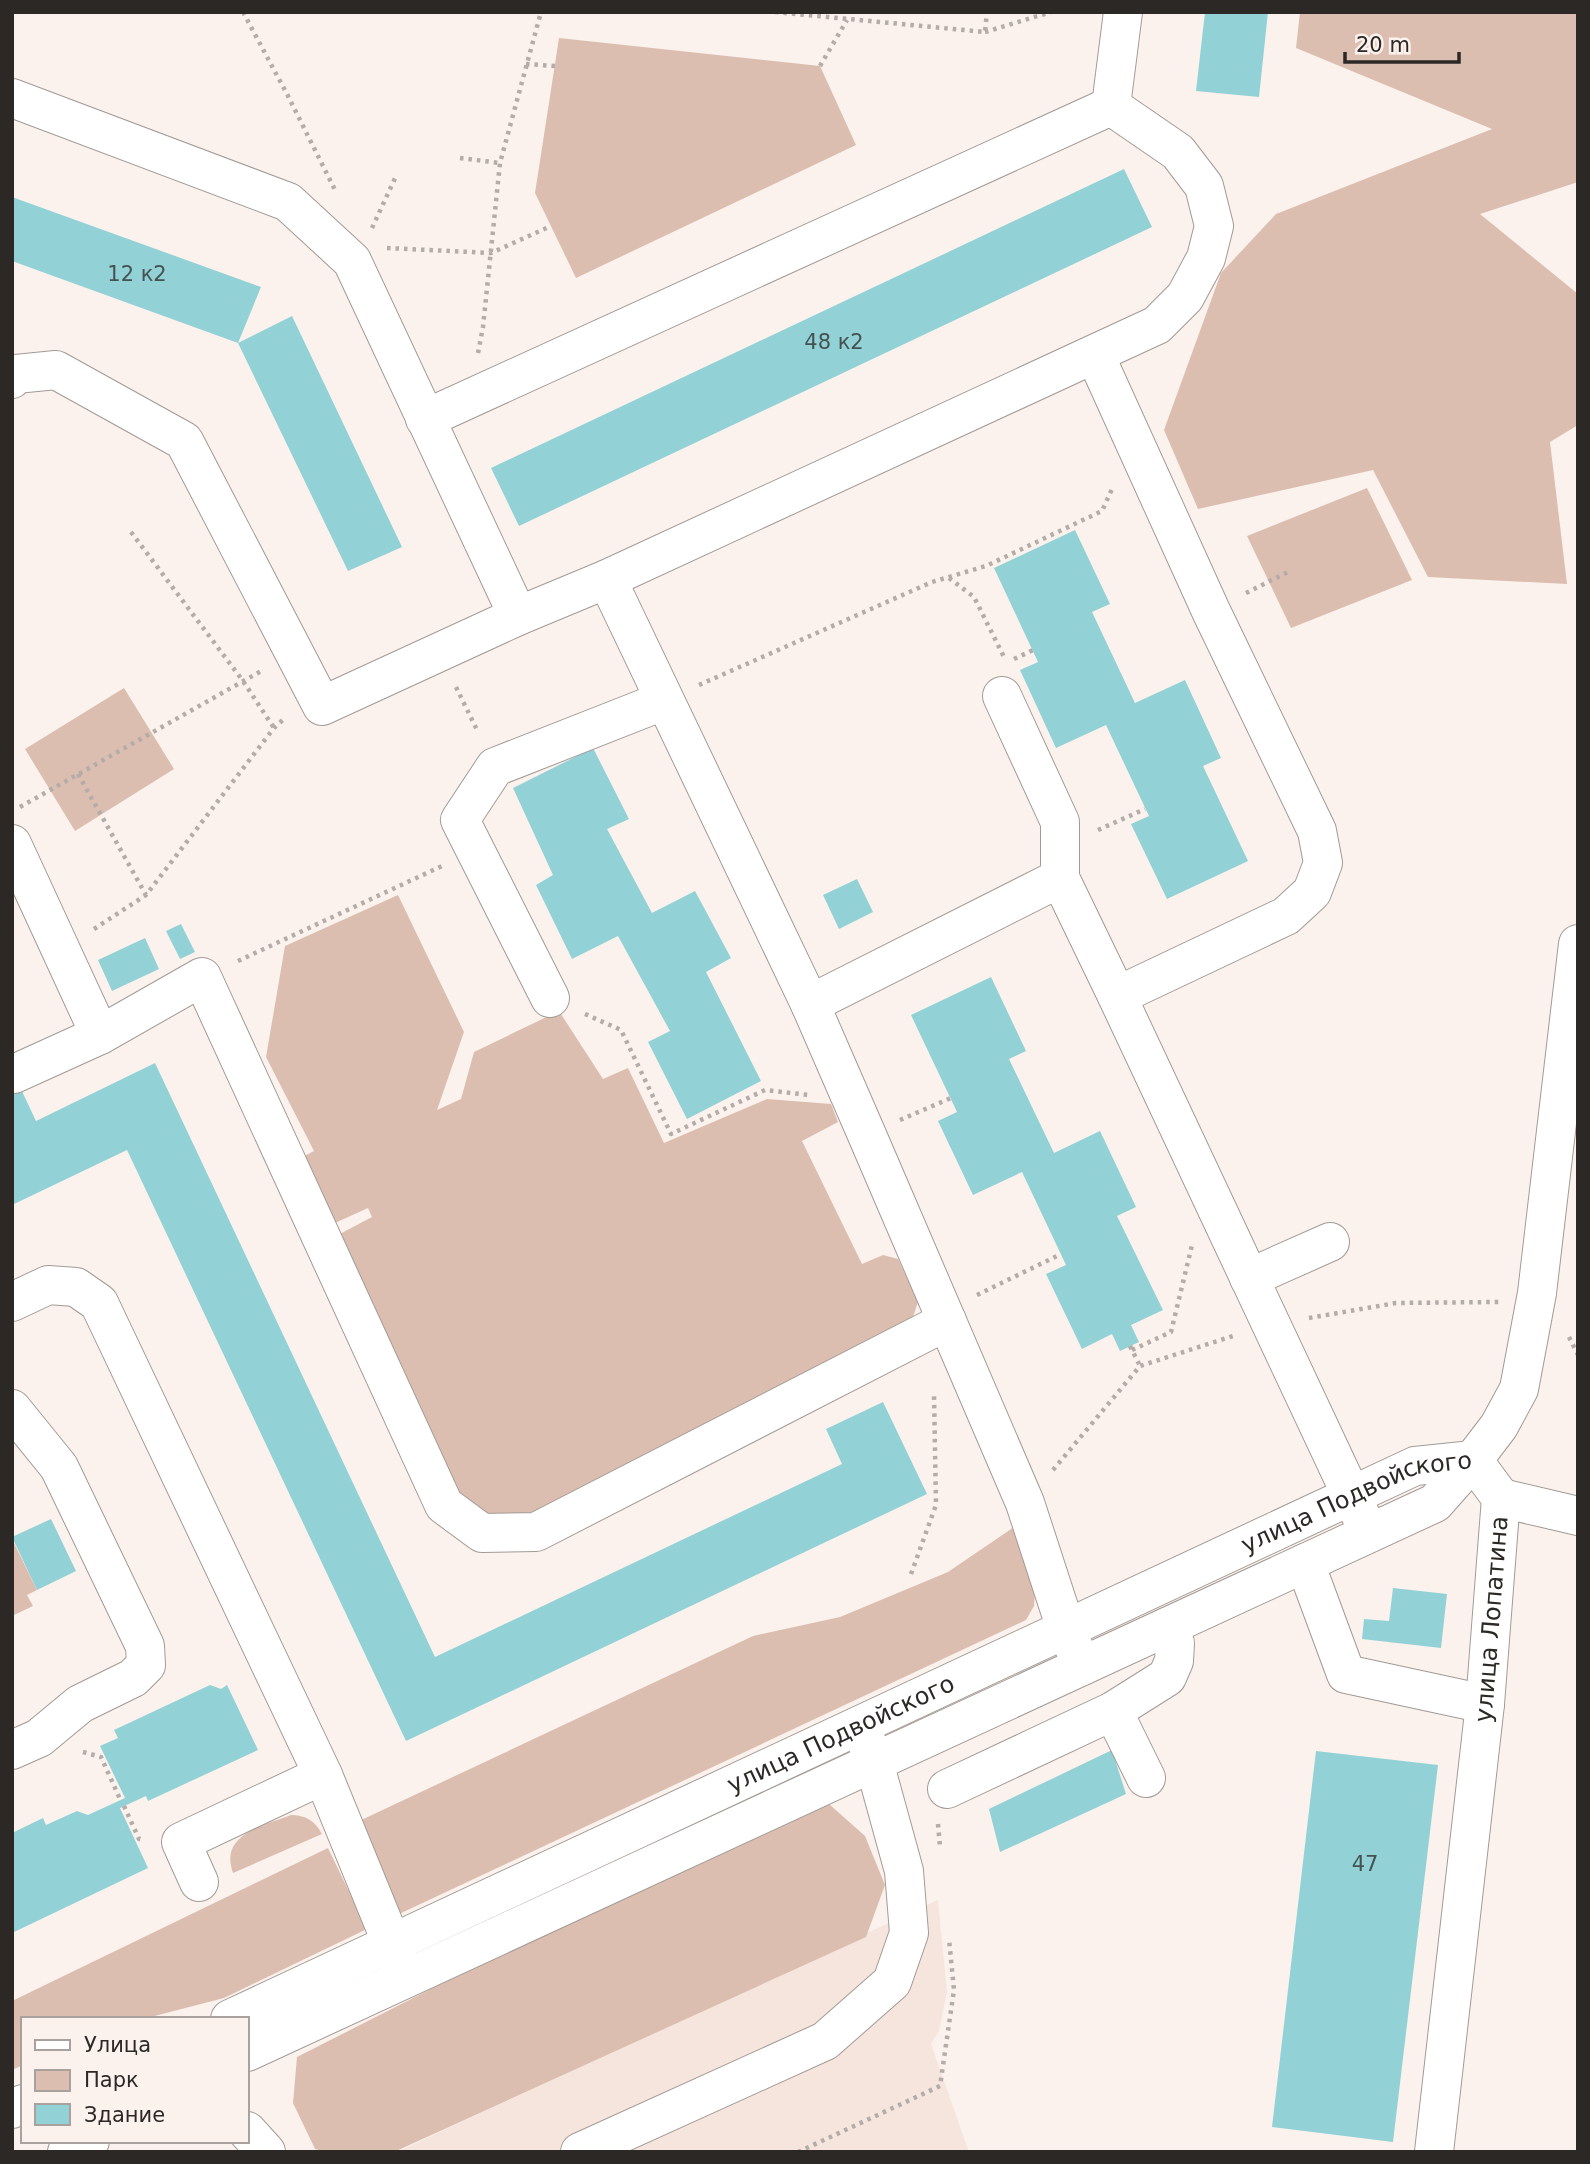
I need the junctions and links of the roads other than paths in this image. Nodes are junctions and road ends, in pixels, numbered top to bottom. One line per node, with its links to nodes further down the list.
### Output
1 (1123, 12): 3 (street)
2 (12, 98): 6 (street)
3 (1111, 106): 4 (street); 6 (street)
4 (1095, 355): 7 (street); 14 (street)
5 (12, 379): 8 (street)
6 (425, 419): 8 (street)
7 (607, 579): 8 (street); 10 (street)
8 (518, 616)
9 (1002, 696): 12 (street)
10 (663, 701): 15 (street); 16 (street)
11 (12, 844): 17 (street)
12 (1060, 862): 14 (street); 16 (street)
13 (1578, 944): 24 (street)
14 (1117, 996): 20 (street)
15 (550, 998)
16 (810, 1004): 22 (street)
17 (100, 1035): 18 (street); 22 (street)
18 (14, 1074)
19 (1329, 1242): 20 (street)
20 (1249, 1278): 25 (street)
21 (12, 1302): 38 (street)
22 (941, 1320): 31 (street)
23 (12, 1410): 36 (street)
24 (1473, 1460): 25 (street, улица Подвойского); 26 (street, улица Лопатина); 28 (street, улица Подвойского)
25 (1351, 1496): 28 (street); 31 (street, улица Подвойского)
26 (1501, 1498): 27 (street); 33 (street, улица Лопатина)
27 (1578, 1516)
28 (1369, 1533): 29 (street, улица Подвойского)
29 (1305, 1563): 30 (street, улица Подвойского); 33 (street)
30 (1167, 1627): 32 (street, улица Подвойского); 34 (street)
31 (1066, 1629): 32 (street); 35 (street, улица Подвойского)
32 (1082, 1666): 37 (street, улица Подвойского)
33 (1485, 1704): 51 (street, улица Лопатина)
34 (1113, 1711): 39 (street); 40 (street)
35 (860, 1725): 37 (street); 42 (street, улица Подвойского)
36 (26, 1744)
37 (874, 1762): 43 (street, улица Подвойского); 50 (street)
38 (323, 1775): 41 (street); 42 (street)
39 (1146, 1778)
40 (947, 1789)
41 (199, 1882)
42 (390, 1944): 43 (street); 44 (street, улица Подвойского)
43 (407, 1978): 45 (street, улица Подвойского)
44 (234, 2017)
45 (248, 2052)
46 (248, 2132): 49 (street)
47 (86, 2143): 48 (street)
48 (67, 2152)
49 (266, 2152)
50 (580, 2152)
51 (1434, 2152)

